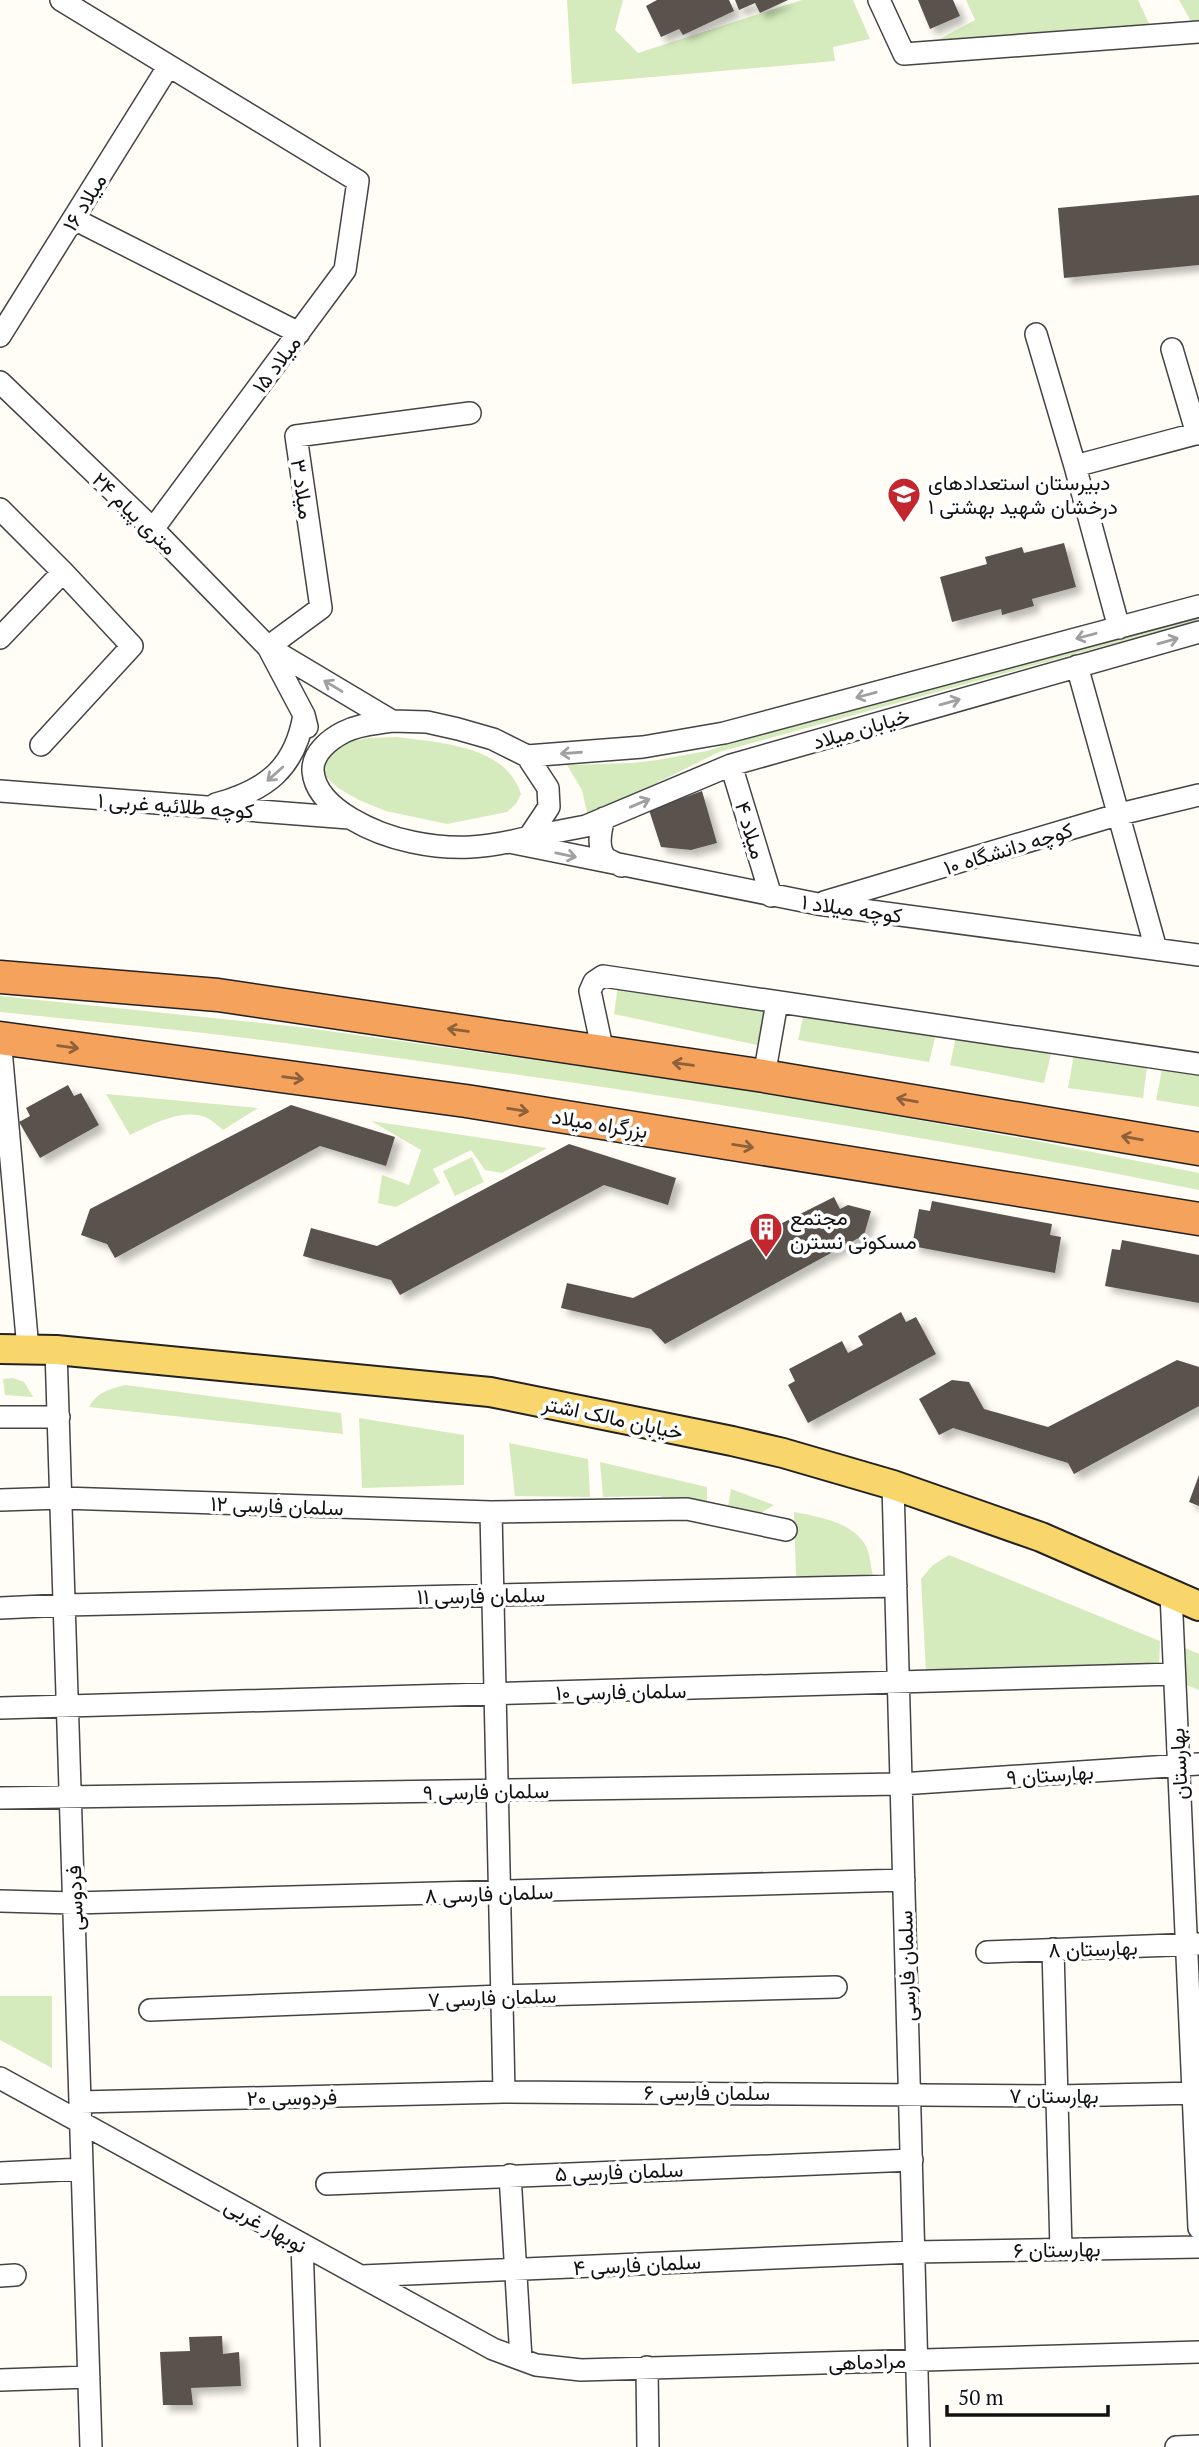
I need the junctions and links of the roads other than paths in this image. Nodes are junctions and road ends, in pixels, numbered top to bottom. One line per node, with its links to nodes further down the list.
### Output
1 (61, 0): 4 (street)
2 (879, 0): 3 (street)
3 (1199, 32)
4 (168, 67): 5 (street, میلاد ۱۶); 6 (street, میلاد ۱۵)
5 (74, 219): 6 (street); 8 (street, میلاد ۱۶)
6 (299, 333): 15 (street, میلاد ۱۵)
7 (1036, 334): 13 (street)
8 (0, 336)
9 (1172, 349): 12 (street)
10 (0, 382): 15 (street, ۲۴ متری پیام)
11 (470, 412): 21 (street, میلاد ۳)
12 (1198, 433): 13 (street)
13 (1075, 466): 18 (street)
14 (0, 509): 16 (street)
15 (153, 529): 21 (street, ۲۴ متری پیام)
16 (63, 572): 20 (street); 25 (street)
17 (1199, 606): 18 (street, خیابان میلاد)
18 (1118, 628): 27 (street, خیابان میلاد, one-way to 27)
19 (1199, 632): 22 (street, خیابان میلاد, one-way to 19)
20 (0, 638)
21 (268, 647): 23 (street); 24 (street, one-way to 21)
22 (1077, 666): 28 (street, خیابان میلاد, one-way to 22); 32 (street)
23 (304, 715): 26 (street); 31 (street, one-way to 31)
24 (392, 721): 26 (street); 27 (street)
25 (41, 746)
26 (316, 754): 33 (street)
27 (527, 756): 35 (street)
28 (731, 765): 34 (street, خیابان میلاد, one-way to 28); 37 (street, میلاد ۴)
29 (0, 791): 31 (street, کوچه طلائیه غربی ۱)
30 (1199, 795): 32 (street, کوچه دانشگاه ۱۰)
31 (204, 807): 33 (street, کوچه طلائیه غربی ۱)
32 (1119, 814): 38 (street, کوچه دانشگاه ۱۰); 39 (street)
33 (352, 818): 35 (street, خیابان میلاد)
34 (604, 818): 35 (street, خیابان میلاد); 36 (street)
35 (519, 840): 36 (street, کوچه میلاد ۱, one-way to 36)
36 (623, 867): 37 (street, کوچه میلاد ۱)
37 (771, 896): 38 (street, کوچه میلاد ۱)
38 (818, 904): 39 (street, کوچه میلاد ۱)
39 (1156, 949): 40 (street, کوچه میلاد ۱)
40 (1195, 953)
41 (0, 977): 44 (highway, one-way to 41)
42 (777, 1002): 44 (street); 45 (street); 46 (street)
43 (0, 1038): 48 (highway, بزرگراه میلاد, one-way to 48); 50 (street)
44 (603, 1052): 46 (highway, one-way to 44)
45 (1199, 1064)
46 (764, 1076): 47 (highway, one-way to 46)
47 (1199, 1149)
48 (1199, 1219)
49 (0, 1349): 50 (main road, خیابان مالک اشتر)
50 (28, 1349): 51 (main road, خیابان مالک اشتر)
51 (57, 1350): 53 (street, فردوسی); 54 (main road, خیابان مالک اشتر)
52 (0, 1416): 53 (street)
53 (59, 1417): 55 (street, فردوسی)
54 (893, 1485): 59 (street, سلمان فارسی); 60 (main road, خیابان مالک اشتر)
55 (62, 1498): 56 (street, سلمان فارسی ۱۲); 57 (street, سلمان فارسی ۱۲); 62 (street, فردوسی)
56 (0, 1500)
57 (491, 1512): 58 (street, سلمان فارسی ۱۲); 61 (street)
58 (786, 1530)
59 (896, 1586): 61 (street, سلمان فارسی ۱۱); 66 (street, سلمان فارسی)
60 (1171, 1593): 63 (main road, خیابان مالک اشتر); 65 (street, بهارستان)
61 (493, 1594): 62 (street, سلمان فارسی ۱۱); 67 (street)
62 (65, 1605): 64 (street, سلمان فارسی ۱۱); 68 (street, فردوسی)
63 (1199, 1606)
64 (0, 1608)
65 (1174, 1674): 66 (street, سلمان فارسی ۱۰); 70 (street, بهارستان)
66 (899, 1684): 67 (street, سلمان فارسی ۱۰); 71 (street, سلمان فارسی)
67 (495, 1694): 68 (street, سلمان فارسی ۱۰); 72 (street)
68 (68, 1705): 69 (street, سلمان فارسی ۱۰); 73 (street, فردوسی)
69 (0, 1708)
70 (1189, 1764): 71 (street, بهارستان ۹); 79 (street, بهارستان)
71 (901, 1784): 72 (street, سلمان فارسی ۹); 75 (street, سلمان فارسی)
72 (497, 1791): 73 (street, سلمان فارسی ۹); 76 (street)
73 (71, 1797): 74 (street, سلمان فارسی ۹); 78 (street, فردوسی)
74 (0, 1798)
75 (904, 1880): 76 (street, سلمان فارسی ۸); 87 (street, سلمان فارسی)
76 (499, 1893): 78 (street, سلمان فارسی ۸); 83 (street)
77 (0, 1901): 78 (street, سلمان فارسی ۸)
78 (74, 1903): 90 (street, فردوسی)
79 (1193, 1945): 80 (street, بهارستان ۸); 88 (street, بهارستان)
80 (1053, 1949): 81 (street, بهارستان ۸); 89 (street)
81 (987, 1952)
82 (835, 1987): 83 (street, سلمان فارسی ۷)
83 (502, 1996): 84 (street, سلمان فارسی ۷); 86 (street)
84 (150, 2010)
85 (0, 2078): 90 (street, نوبهار غربی)
86 (504, 2092): 87 (street, سلمان فارسی ۶); 90 (street, فردوسی ۲۰)
87 (910, 2093): 89 (street, بهارستان ۷); 91 (street, سلمان فارسی)
88 (1196, 2093): 89 (street, بهارستان ۷); 96 (street, بهارستان)
89 (1057, 2096): 99 (street)
90 (81, 2112): 92 (street, فردوسی); 97 (street, نوبهار غربی)
91 (912, 2160): 94 (street, سلمان فارسی ۵); 100 (street, سلمان فارسی)
92 (82, 2169): 93 (street); 107 (street, فردوسی)
93 (0, 2174)
94 (510, 2175): 95 (street, سلمان فارسی ۵); 101 (street)
95 (327, 2184)
96 (1199, 2228)
97 (302, 2244): 102 (street, نوبهار غربی); 111 (street)
98 (1199, 2247): 99 (street, بهارستان ۶)
99 (1061, 2249): 100 (street, بهارستان ۶)
100 (914, 2252): 101 (street, سلمان فارسی ۴); 104 (street, سلمان فارسی)
101 (514, 2270): 102 (street, سلمان فارسی ۴); 105 (street)
102 (360, 2276): 105 (street, نوبهار غربی)
103 (1199, 2352): 104 (street, مرادماهی)
104 (917, 2359): 106 (street, مرادماهی); 113 (street, سلمان فارسی)
105 (528, 2362): 106 (street, مرادماهی)
106 (646, 2367): 112 (street)
107 (89, 2377): 108 (street); 110 (street, فردوسی)
108 (0, 2381)
109 (1199, 2446): 114 (street)
110 (91, 2447)
111 (309, 2447)
112 (648, 2447)
113 (919, 2447)
114 (1176, 2447)

